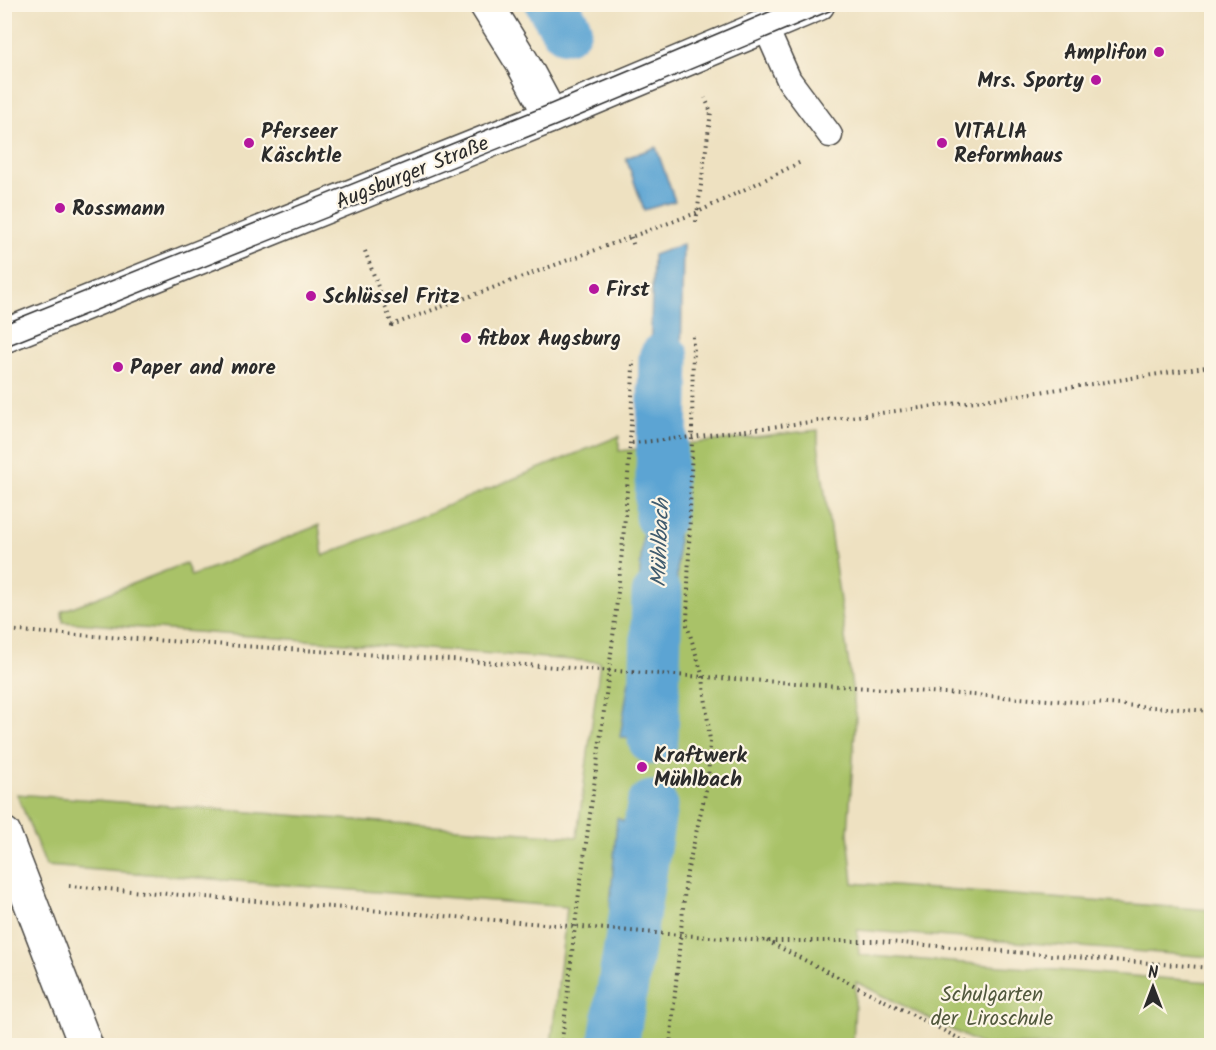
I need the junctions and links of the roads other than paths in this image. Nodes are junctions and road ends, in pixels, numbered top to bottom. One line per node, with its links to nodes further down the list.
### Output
1 (486, 4): 4 (street)
2 (818, 4): 3 (street, Augsburger Straße)
3 (765, 26): 4 (street, Augsburger Straße); 5 (lane)
4 (551, 116): 6 (street, Augsburger Straße)
5 (830, 135)
6 (4, 336)
7 (4, 834): 8 (street)
8 (86, 1046)

